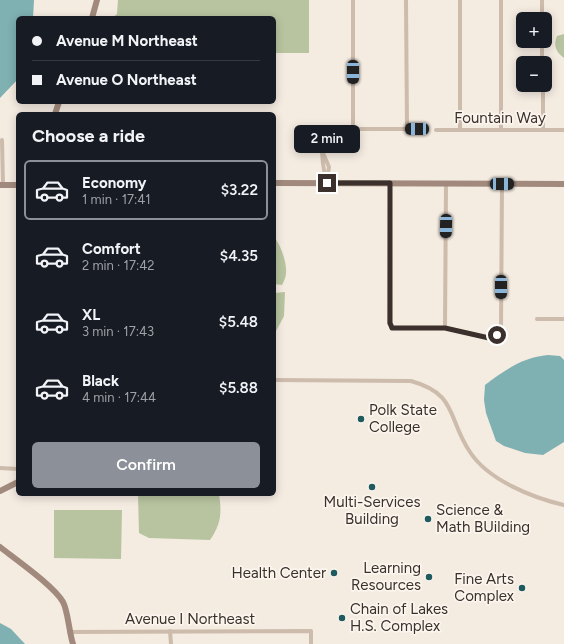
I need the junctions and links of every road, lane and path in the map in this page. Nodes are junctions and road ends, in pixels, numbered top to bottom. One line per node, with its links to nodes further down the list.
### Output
1 (96, 0): 8 (street)
2 (353, 0): 10 (street)
3 (406, 0): 11 (street)
4 (460, 0): 15 (street)
5 (501, 0): 16 (street)
6 (542, 0): 7 (street)
7 (542, 12)
8 (92, 16)
9 (543, 92): 13 (street)
10 (353, 129): 11 (street); 19 (street)
11 (407, 129): 12 (street)
12 (427, 129)
13 (543, 129): 16 (street, Fountain Way); 17 (street, Fountain Way)
14 (436, 130): 15 (street, Fountain Way)
15 (460, 130): 16 (street, Fountain Way)
16 (501, 130)
17 (564, 130)
18 (2, 140): 25 (street)
19 (327, 181): 20 (street); 21 (street)
20 (276, 183)
21 (390, 183): 22 (street); 29 (street)
22 (446, 184): 23 (street); 29 (street)
23 (502, 184): 24 (street); 29 (street)
24 (564, 184)
25 (1, 185): 26 (street)
26 (16, 185)
27 (536, 319): 28 (street)
28 (564, 319)
29 (445, 328)
30 (276, 380): 35 (street)
31 (0, 468): 32 (street)
32 (16, 469)
33 (16, 483): 34 (street)
34 (0, 491)
35 (564, 505)
36 (0, 547): 38 (street)
37 (170, 631): 38 (street, Avenue I Northeast); 40 (street); 41 (street, Avenue I Northeast)
38 (69, 632): 39 (street)
39 (73, 644)
40 (170, 644)
41 (311, 644)

